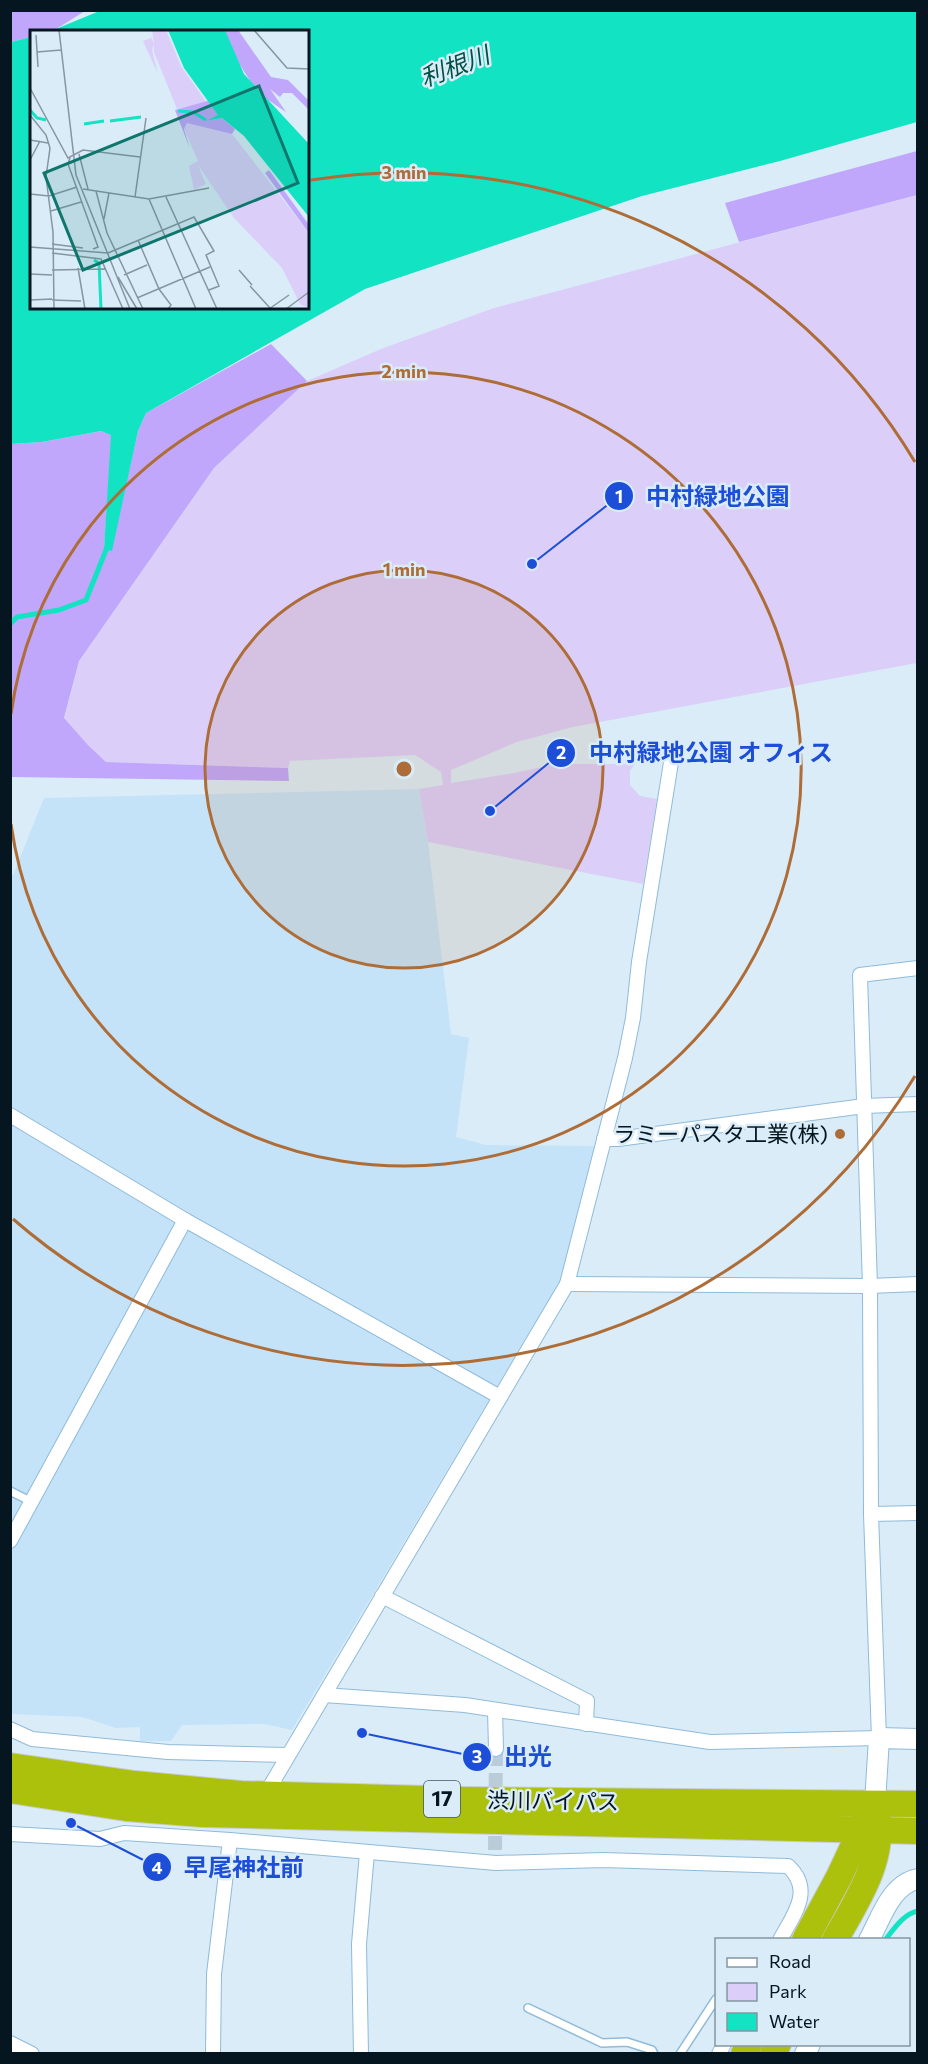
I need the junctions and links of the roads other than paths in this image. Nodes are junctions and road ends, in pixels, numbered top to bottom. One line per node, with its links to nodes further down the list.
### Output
1 (673, 750): 6 (street)
2 (918, 968): 4 (street)
3 (918, 1104): 4 (street)
4 (864, 1106): 6 (street); 10 (street)
5 (10, 1115): 7 (street)
6 (604, 1139): 8 (street)
7 (185, 1220): 11 (street); 13 (street)
8 (567, 1284): 10 (street); 11 (street)
9 (918, 1284): 10 (street)
10 (870, 1286): 15 (street)
11 (500, 1397): 17 (street)
12 (10, 1491): 13 (lane)
13 (32, 1502): 16 (street)
14 (918, 1513): 15 (street)
15 (871, 1514): 22 (street)
16 (10, 1541)
17 (382, 1596): 18 (street); 20 (street)
18 (324, 1695): 19 (street); 25 (street)
19 (495, 1710): 20 (street); 24 (street)
20 (586, 1724): 22 (street)
21 (10, 1729): 25 (street)
22 (879, 1738): 23 (street); 29 (street)
23 (918, 1739)
24 (496, 1749)
25 (287, 1755): 28 (street)
26 (10, 1766): 28 (highway, 渋川バイパス / 17)
27 (10, 1790): 31 (highway, 渋川バイパス / 17)
28 (265, 1795): 29 (highway, 渋川バイパス / 17)
29 (874, 1803): 30 (highway, 渋川バイパス / 17); 31 (highway)
30 (918, 1804)
31 (870, 1830): 32 (highway, 渋川バイパス / 17); 38 (highway); 39 (highway)
32 (918, 1831)
33 (10, 1834): 34 (street)
34 (230, 1840): 35 (street); 45 (street)
35 (367, 1853): 37 (street); 46 (street)
36 (918, 1879): 40 (street)
37 (781, 1938)
38 (806, 1938)
39 (836, 1938)
40 (870, 1938)
41 (715, 2002): 48 (lane)
42 (528, 2008): 47 (lane)
43 (10, 2043): 44 (street)
44 (32, 2054)
45 (213, 2054)
46 (361, 2054)
47 (654, 2054)
48 (680, 2054)

